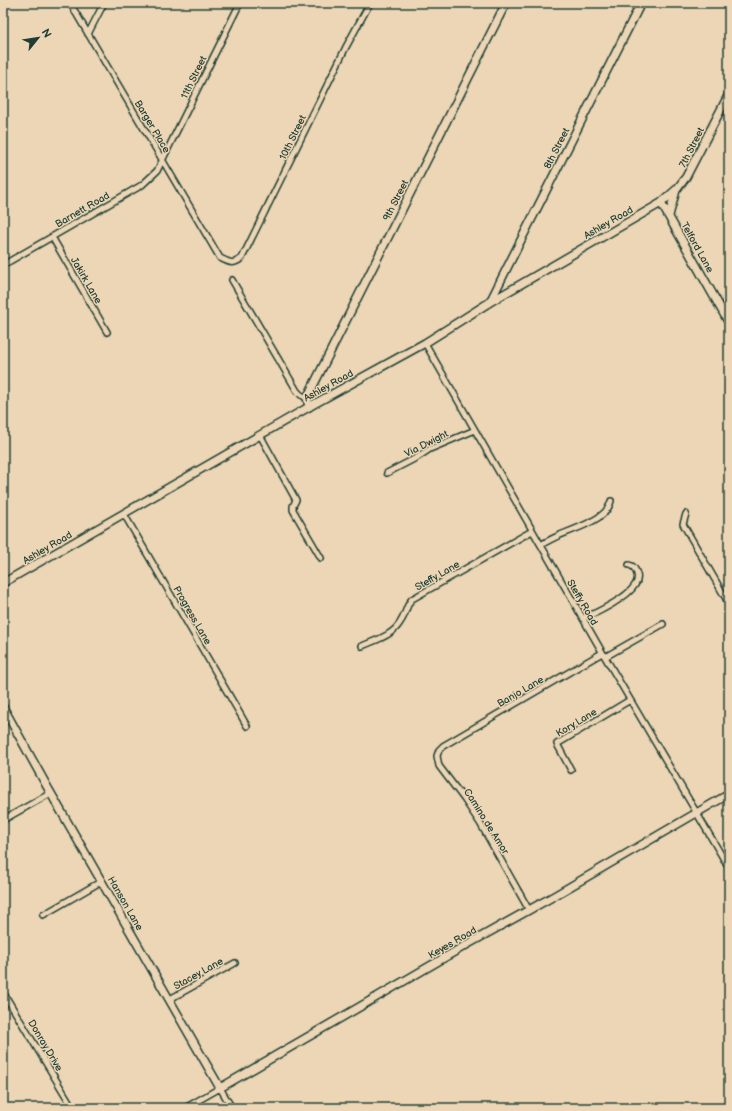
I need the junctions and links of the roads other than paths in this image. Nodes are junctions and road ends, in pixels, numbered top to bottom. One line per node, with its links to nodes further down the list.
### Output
1 (70, 3): 7 (street, Barger Place)
2 (104, 3): 7 (street)
3 (240, 3): 9 (street, 11th Street)
4 (370, 3): 14 (street, 10th Street)
5 (506, 3): 21 (street, 9th Street)
6 (641, 3): 17 (street, 8th Street)
7 (88, 34): 9 (street, Barger Place)
8 (729, 94): 10 (street, 7th Street)
9 (163, 160): 13 (street, Barnett Road); 14 (street, Barger Place)
10 (676, 189): 11 (street, 7th Street); 12 (street)
11 (661, 203): 12 (street, Telford Lane); 17 (street, Ashley Road)
12 (669, 216): 18 (street, Telford Lane)
13 (52, 237): 15 (street, Barnett Road); 19 (street, Jakirk Lane)
14 (220, 258)
15 (3, 265)
16 (232, 280): 21 (street)
17 (490, 302): 20 (street, Ashley Road)
18 (729, 323)
19 (107, 332)
20 (424, 342): 22 (street, Ashley Road); 23 (street, Steffy Road)
21 (307, 398): 22 (street)
22 (308, 407): 24 (street, Ashley Road)
23 (475, 430): 25 (street, Via Dwight); 29 (street, Steffy Road)
24 (260, 435): 27 (street, Ashley Road); 31 (street)
25 (387, 473)
26 (610, 501): 30 (street)
27 (124, 514): 33 (street, Ashley Road); 41 (street, Progress Lane)
28 (686, 514): 34 (street)
29 (532, 530): 30 (street, Steffy Road); 37 (street, Steffy Lane)
30 (540, 545): 35 (street, Steffy Road)
31 (321, 558)
32 (629, 565): 35 (street)
33 (3, 583)
34 (729, 604)
35 (583, 618): 38 (street, Steffy Road)
36 (664, 624): 38 (street, Banjo Lane)
37 (362, 646)
38 (604, 655): 39 (street, Steffy Road); 42 (street, Banjo Lane)
39 (630, 700): 43 (street, Kory Lane); 46 (street, Steffy Road)
40 (3, 707): 44 (street, Hanson Lane)
41 (247, 726)
42 (446, 744): 50 (street, Camino de Amor)
43 (571, 770)
44 (51, 793): 47 (street); 49 (street, Hanson Lane)
45 (729, 794): 46 (street, Keyes Road)
46 (697, 812): 48 (street, Steffy Road); 50 (street, Keyes Road)
47 (3, 820)
48 (729, 868)
49 (102, 881): 51 (street); 54 (street, Hanson Lane)
50 (529, 910): 55 (street, Keyes Road)
51 (43, 916)
52 (235, 963): 54 (street, Stacey Lane)
53 (3, 992): 56 (street, Donray Drive)
54 (170, 999): 55 (street, Hanson Lane)
55 (220, 1088): 57 (street, Keyes Road); 58 (street, Hanson Lane)
56 (73, 1108)
57 (185, 1108)
58 (232, 1108)

